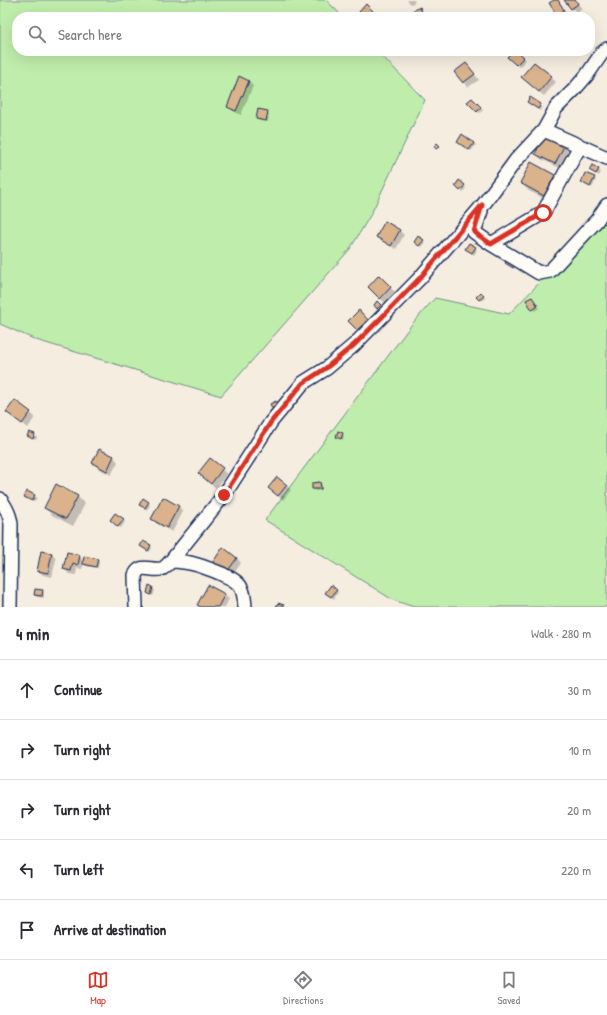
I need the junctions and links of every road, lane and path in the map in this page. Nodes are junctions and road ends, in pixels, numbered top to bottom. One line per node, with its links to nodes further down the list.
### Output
1 (607, 49): 2 (street)
2 (544, 130): 3 (street); 5 (street)
3 (580, 146): 4 (street); 7 (street)
4 (607, 158)
5 (482, 205): 7 (street); 9 (street)
6 (607, 205): 7 (street)
7 (491, 244)
8 (0, 499): 10 (street)
9 (171, 561): 11 (street); 12 (street)
10 (10, 607)
11 (136, 607)
12 (244, 607)

